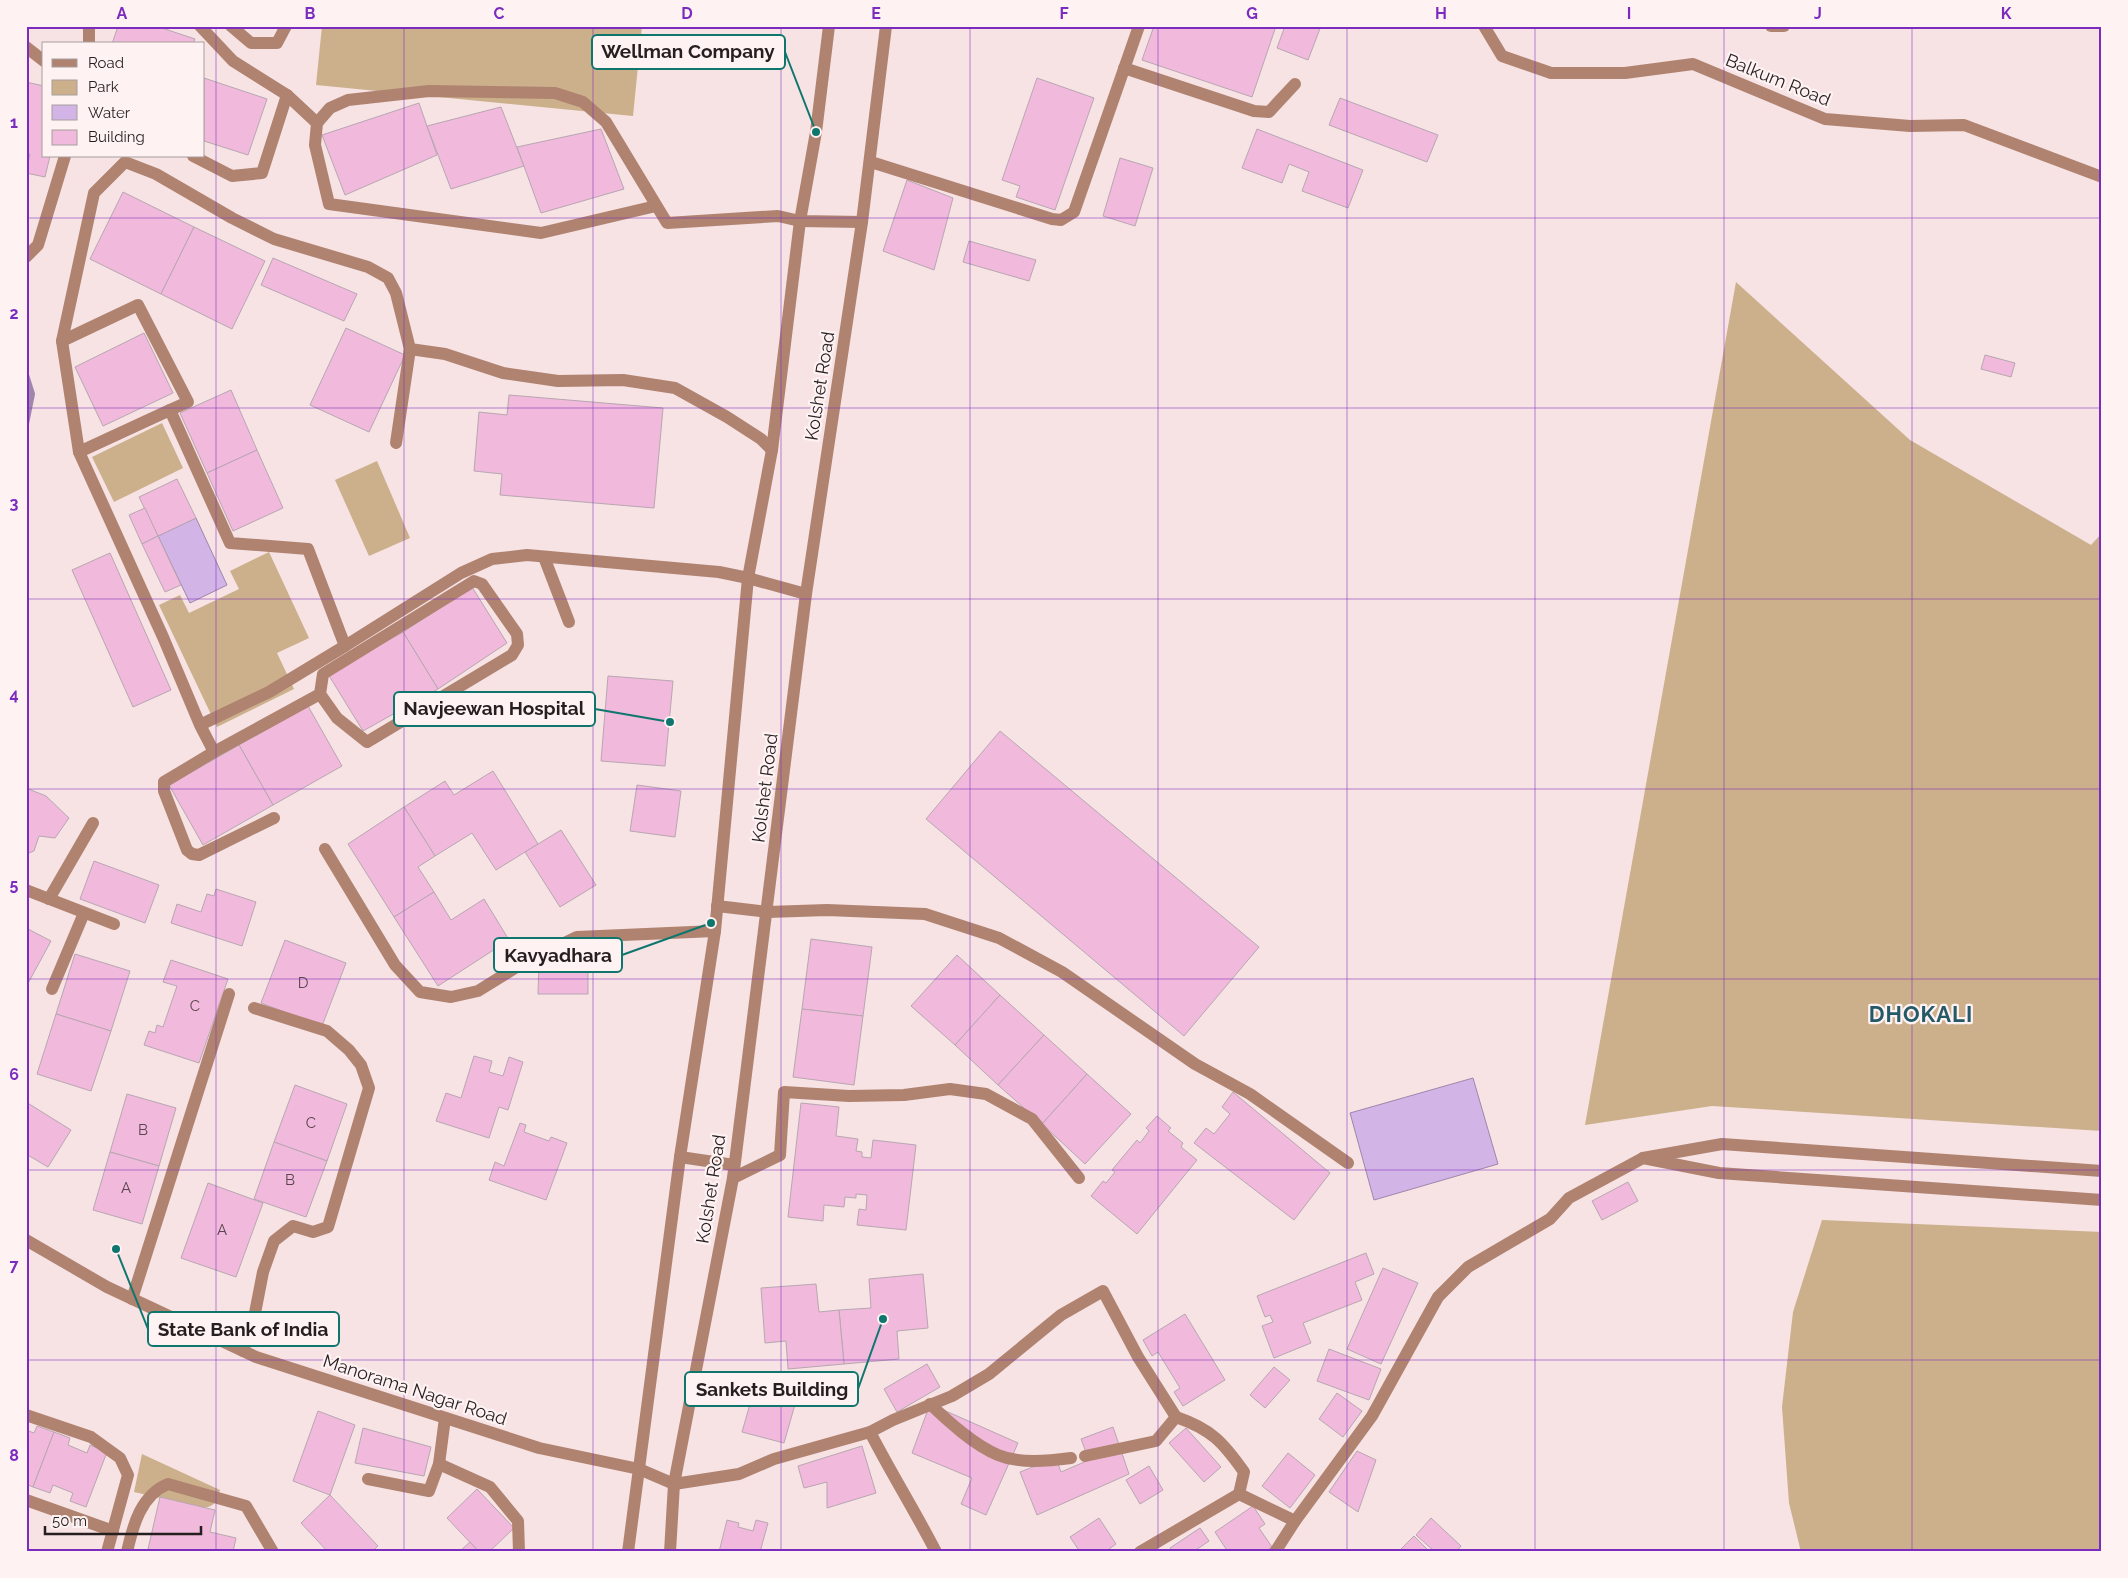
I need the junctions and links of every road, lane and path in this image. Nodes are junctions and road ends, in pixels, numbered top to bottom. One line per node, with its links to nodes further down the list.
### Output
1 (89, 26): 11 (street)
2 (200, 26): 16 (street)
3 (231, 26): 4 (street)
4 (286, 26)
5 (830, 26): 23 (street, Kolshet Road)
6 (886, 26): 20 (street, Kolshet Road)
7 (1139, 26): 14 (street)
8 (1484, 26): 21 (street, Balkum Road)
9 (1771, 26): 10 (street)
10 (1784, 26)
11 (89, 42)
12 (26, 47): 13 (street)
13 (42, 59)
14 (1124, 68): 15 (street); 20 (street)
15 (1295, 84)
16 (287, 95): 17 (street); 19 (street)
17 (317, 123): 22 (street); 22 (street)
18 (64, 158): 25 (street)
19 (197, 158)
20 (871, 162): 24 (street, Kolshet Road)
21 (2102, 177)
22 (656, 206): 23 (street)
23 (800, 222): 24 (street); 30 (street, Kolshet Road)
24 (862, 222): 34 (street, Kolshet Road)
25 (26, 257)
26 (62, 341): 27 (street); 28 (street); 31 (street)
27 (410, 349): 29 (street); 30 (street)
28 (170, 410): 31 (street); 36 (street)
29 (396, 443)
30 (772, 450): 33 (street, Kolshet Road)
31 (79, 452): 38 (street)
32 (544, 556): 33 (street); 35 (street); 36 (street)
33 (748, 578): 34 (street); 45 (street, Kolshet Road)
34 (806, 594): 46 (street, Kolshet Road)
35 (568, 622)
36 (345, 646): 38 (street)
37 (320, 694): 37 (street); 39 (street)
38 (200, 725): 39 (street)
39 (214, 752): 40 (street)
40 (274, 818)
41 (93, 823): 44 (street)
42 (325, 849): 49 (street)
43 (26, 890): 44 (street)
44 (49, 900): 47 (street)
45 (717, 906): 46 (street); 49 (street, Kolshet Road)
46 (768, 912): 55 (street); 56 (street, Kolshet Road)
47 (84, 913): 48 (street); 50 (street)
48 (114, 924)
49 (715, 931): 53 (street, Kolshet Road)
50 (52, 989)
51 (229, 994): 62 (street)
52 (254, 1008): 63 (street)
53 (680, 1157): 56 (street); 72 (street, Kolshet Road)
54 (1642, 1158): 57 (street); 60 (street); 77 (street)
55 (1348, 1163)
56 (734, 1165): 58 (street, Kolshet Road)
57 (2102, 1171)
58 (732, 1178): 59 (street); 74 (street, Kolshet Road)
59 (1079, 1178)
60 (2102, 1200)
61 (26, 1240): 62 (street, Manorama Nagar Road)
62 (132, 1299): 63 (street, Manorama Nagar Road)
63 (243, 1351): 67 (street, Manorama Nagar Road)
64 (930, 1404): 66 (street); 68 (street); 70 (street)
65 (26, 1415): 78 (street)
66 (1176, 1417): 69 (street); 75 (street)
67 (445, 1418): 71 (street); 72 (street, Manorama Nagar Road)
68 (870, 1432): 74 (street); 85 (street)
69 (1085, 1456)
70 (1071, 1458)
71 (439, 1464): 73 (street); 82 (street)
72 (639, 1470): 74 (street, Manorama Nagar Road); 83 (street, Kolshet Road)
73 (368, 1479)
74 (674, 1484): 84 (street, Kolshet Road)
75 (1239, 1494): 77 (street); 86 (street)
76 (26, 1500): 78 (street)
77 (1295, 1521): 87 (street)
78 (113, 1531): 79 (street)
79 (107, 1552)
80 (127, 1552): 81 (street)
81 (273, 1552)
82 (518, 1552)
83 (628, 1552)
84 (670, 1552)
85 (936, 1552)
86 (1140, 1552)
87 (1275, 1552)

